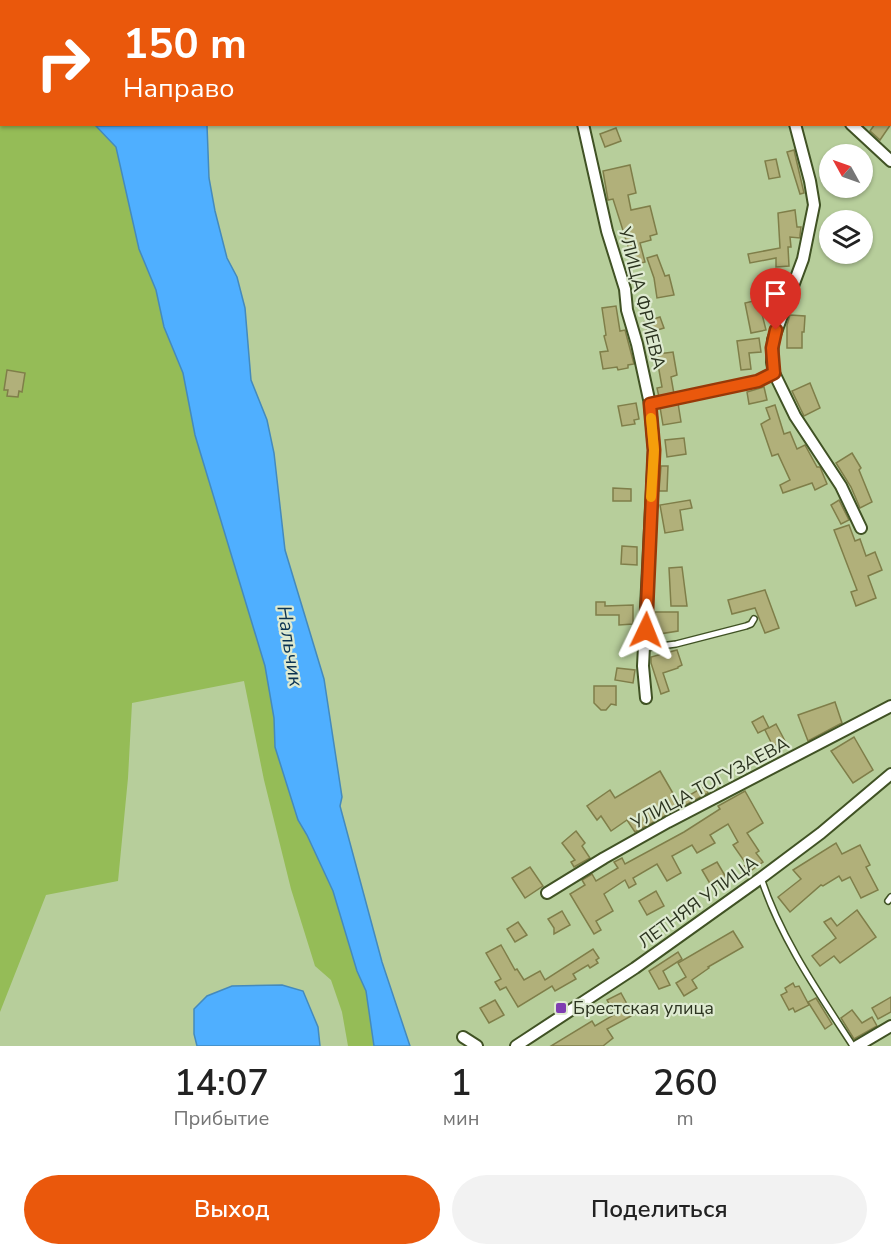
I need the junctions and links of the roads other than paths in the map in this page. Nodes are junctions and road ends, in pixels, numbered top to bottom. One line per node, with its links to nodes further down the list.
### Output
1 (583, 126): 6 (street, УЛИЦА ФРИЕВА)
2 (796, 126): 5 (street)
3 (853, 126): 4 (street)
4 (891, 161)
5 (774, 373): 6 (lane); 7 (street)
6 (650, 404): 9 (street, УЛИЦА ФРИЕВА)
7 (861, 528)
8 (754, 619): 9 (lane)
9 (645, 648): 10 (street, УЛИЦА ФРИЕВА)
10 (646, 698)
11 (891, 706): 14 (street, УЛИЦА ТОГУЗАЕВА)
12 (891, 774): 13 (street, ЛЕТНЯЯ УЛИЦА)
13 (761, 878): 18 (street, ЛЕТНЯЯ УЛИЦА); 19 (lane)
14 (547, 893)
15 (891, 1026): 19 (street)
16 (463, 1037): 17 (street)
17 (477, 1046)
18 (516, 1046)
19 (855, 1046)

